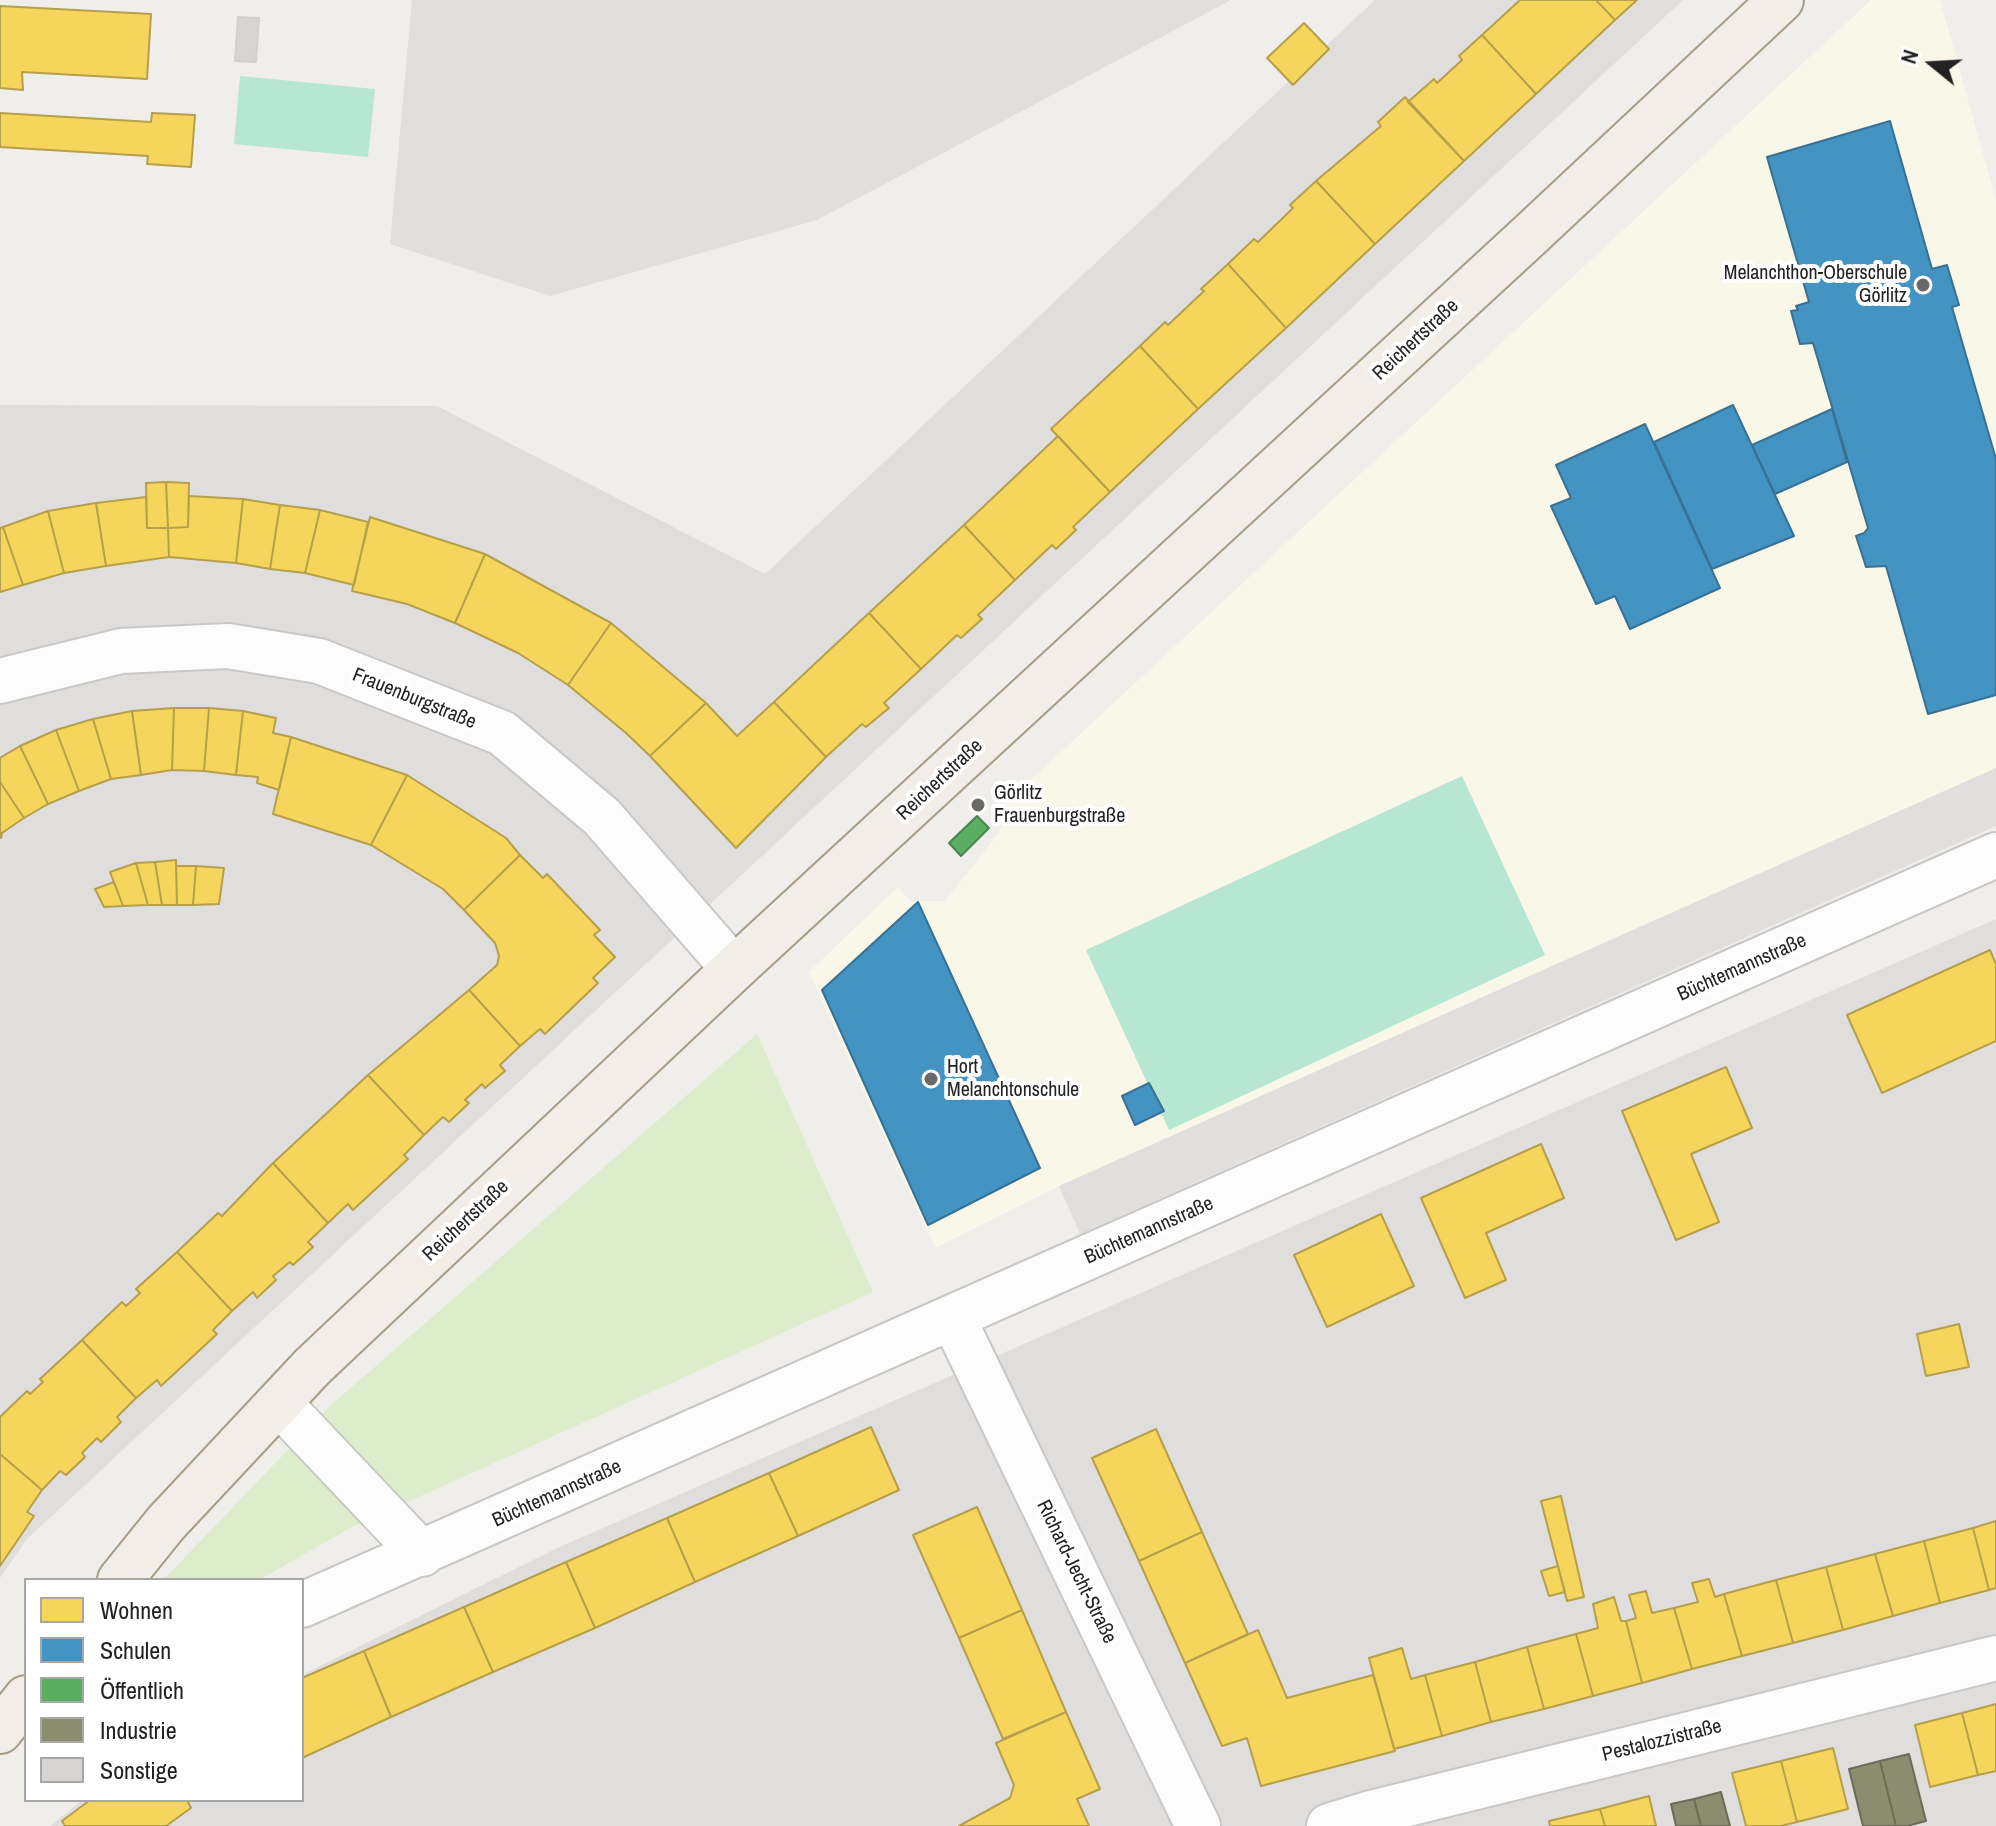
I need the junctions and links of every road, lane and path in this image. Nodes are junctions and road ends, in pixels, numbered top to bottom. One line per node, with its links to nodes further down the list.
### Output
1 (1781, 0): 4 (main road, Reichertstraße)
2 (0, 681): 4 (street, Frauenburgstraße)
3 (1996, 855): 5 (street, Büchtemannstraße)
4 (734, 969): 6 (main road, Reichertstraße)
5 (953, 1318): 7 (street, Büchtemannstraße); 13 (street, Richard-Jecht-Straße)
6 (279, 1403): 7 (street); 8 (main road, Reichertstraße)
7 (422, 1554): 9 (street, Büchtemannstraße)
8 (122, 1578)
9 (304, 1604)
10 (1996, 1658): 14 (street, Pestalozzistraße)
11 (24, 1701): 12 (main road)
12 (0, 1731)
13 (1198, 1826)
14 (1329, 1826)

